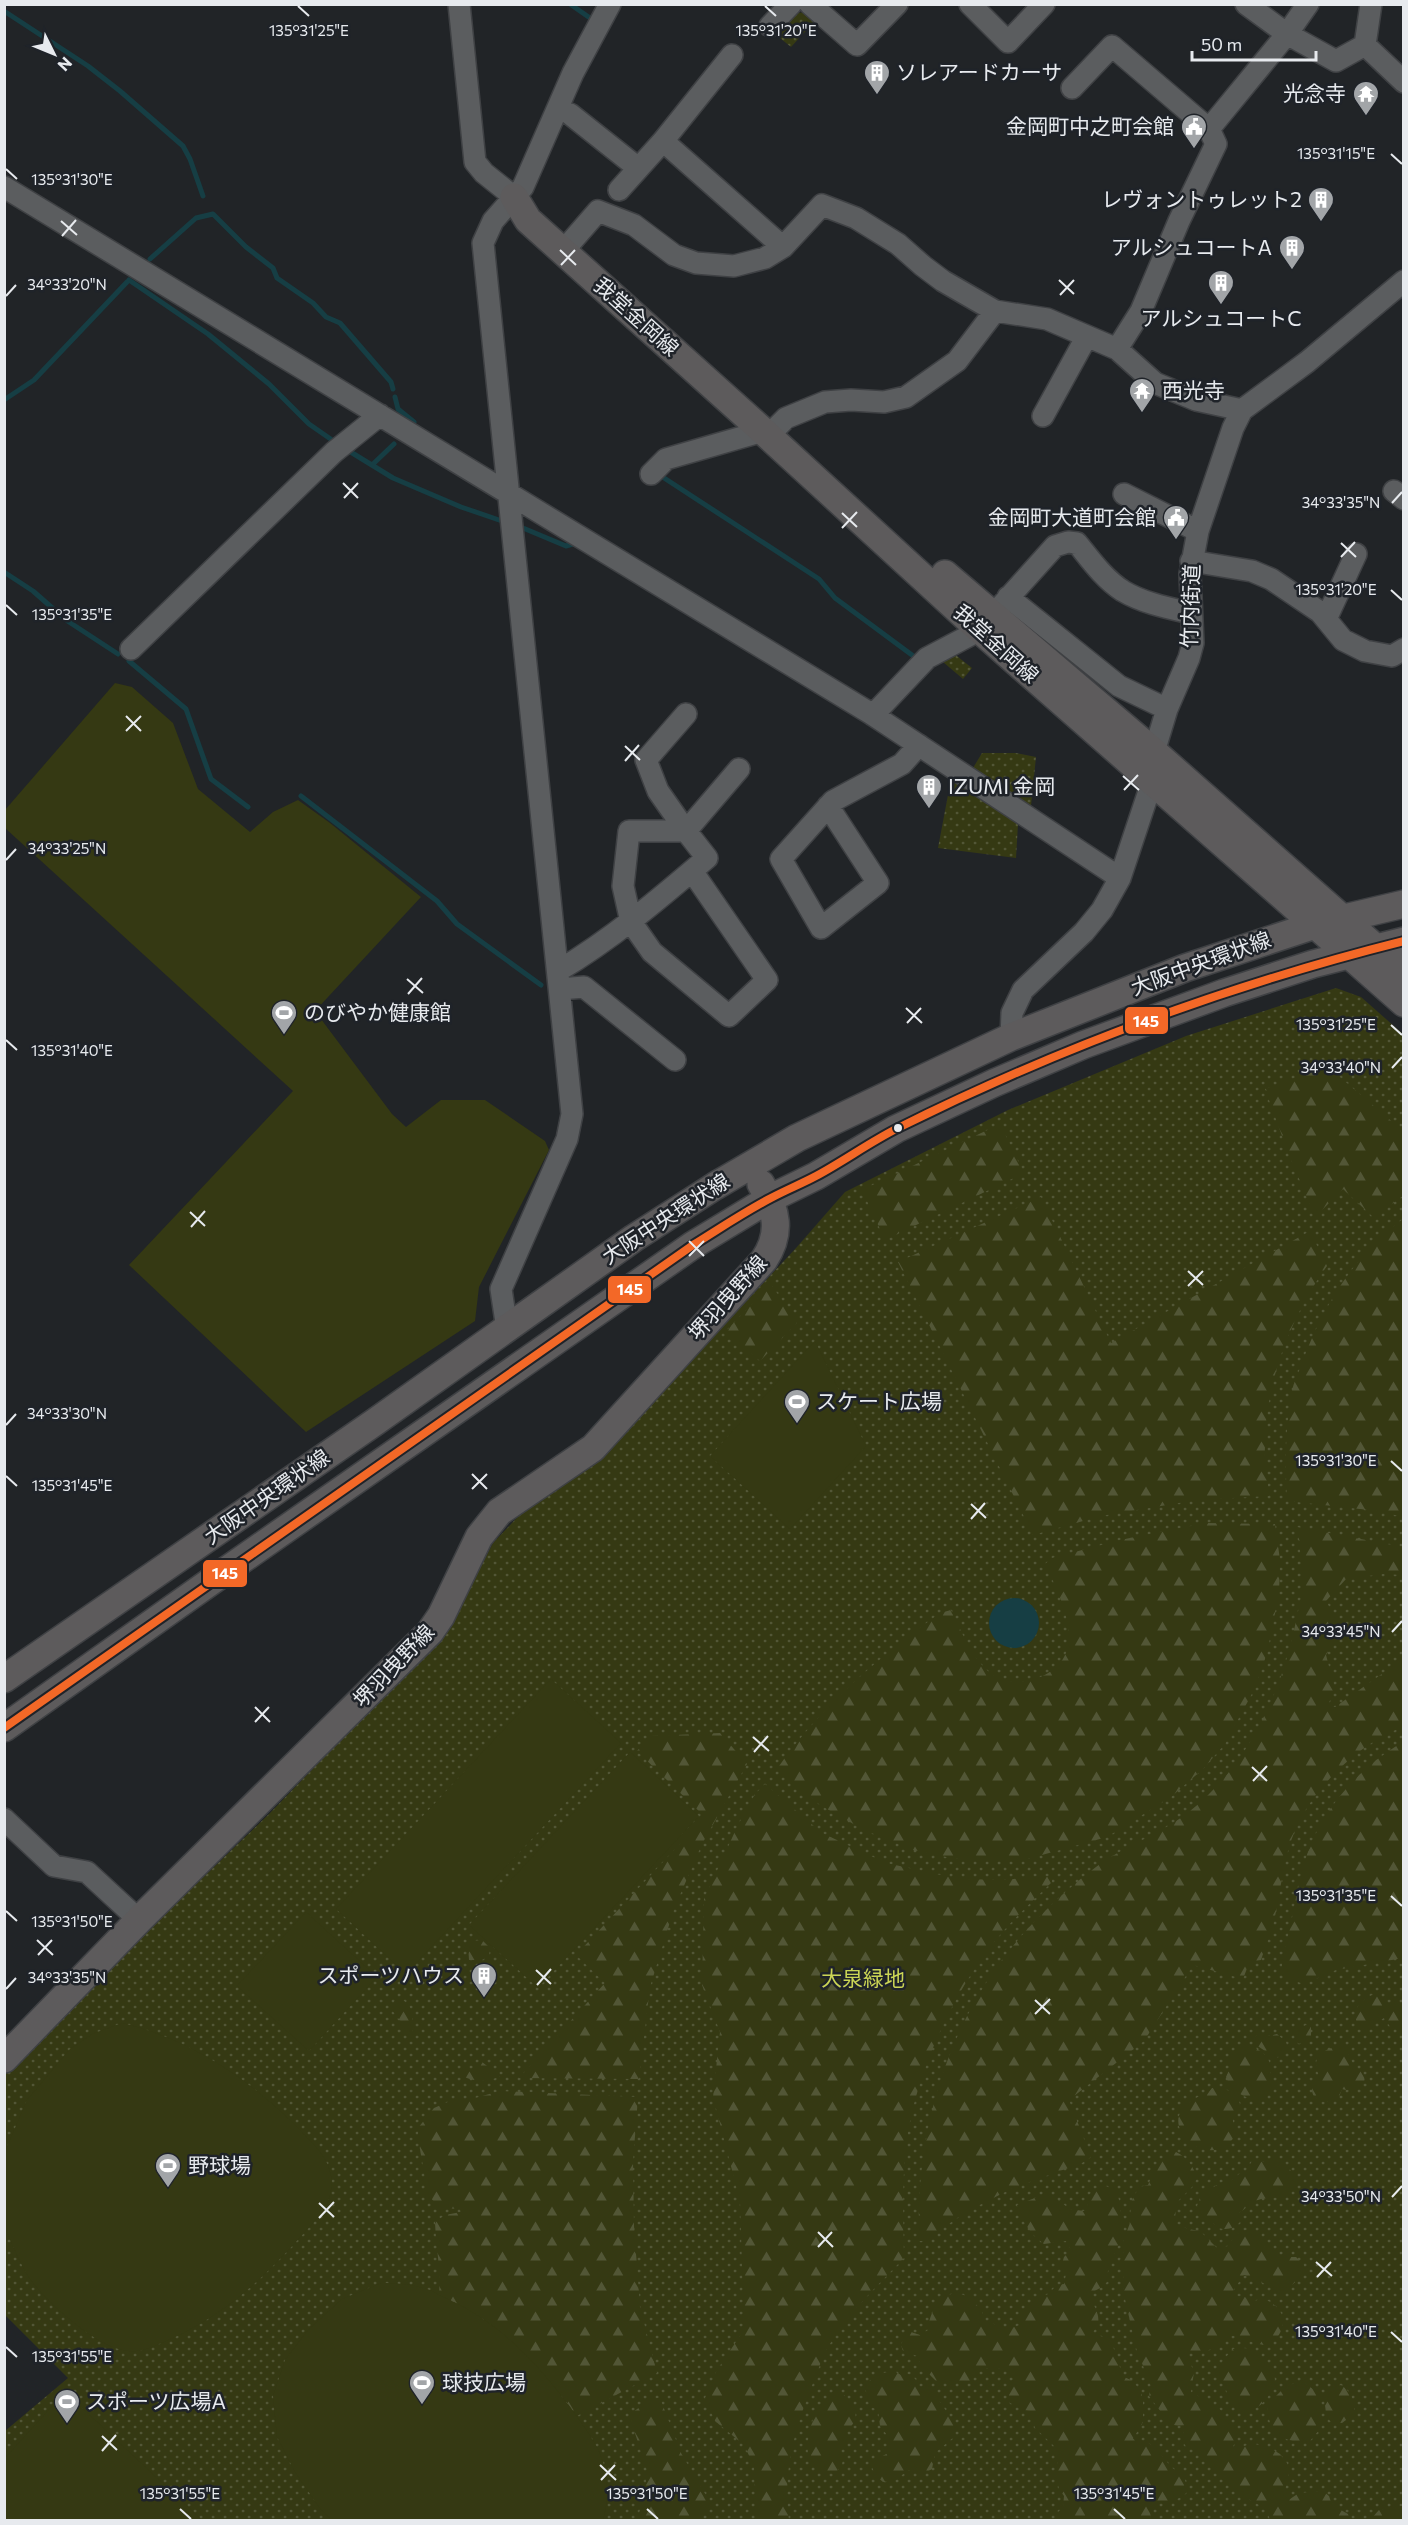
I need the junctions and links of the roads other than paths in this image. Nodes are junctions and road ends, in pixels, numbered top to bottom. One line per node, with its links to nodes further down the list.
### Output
1 (459, 4): 23 (street)
2 (610, 4): 23 (street)
3 (791, 4): 11 (street)
4 (810, 4): 5 (street)
5 (897, 4)
6 (970, 4): 7 (street)
7 (1044, 4)
8 (1246, 4): 12 (street)
9 (1308, 4): 12 (street)
10 (1371, 4): 13 (street)
11 (770, 26)
12 (1287, 34): 13 (street); 18 (street)
13 (1365, 45): 15 (street)
14 (732, 55): 19 (street)
15 (1404, 82)
16 (1072, 88): 18 (street)
17 (570, 114): 20 (street)
18 (1209, 129): 29 (street)
19 (663, 141): 20 (street); 25 (street)
20 (638, 168): 22 (street)
21 (4, 187): 31 (street)
22 (619, 190)
23 (513, 197): 24 (main road, 我堂金岡線); 33 (main road, 我堂金岡線); 35 (street)
24 (571, 242): 25 (street); 33 (main road, 我堂金岡線)
25 (783, 246): 27 (street)
26 (1404, 281): 30 (street, 竹内街道)
27 (995, 311): 28 (street); 33 (street)
28 (1087, 336): 29 (street); 32 (street)
29 (1117, 349): 30 (street)
30 (1242, 410): 37 (street, 竹内街道)
31 (380, 415): 35 (street); 43 (street)
32 (1043, 416)
33 (770, 429): 34 (street); 41 (main road, 我堂金岡線)
34 (651, 474)
35 (510, 494): 47 (street); 63 (street)
36 (1124, 494): 37 (street)
37 (1198, 531): 39 (street, 竹内街道)
38 (1356, 554): 42 (street)
39 (1191, 561): 40 (street, 竹内街道); 42 (street)
40 (1190, 613): 41 (street); 45 (street, 竹内街道)
41 (994, 614): 45 (street); 47 (street); 49 (main road, 我堂金岡線); 51 (main road, 我堂金岡線)
42 (1327, 617): 44 (street)
43 (131, 649)
44 (1404, 649)
45 (1167, 709): 49 (street, 竹内街道)
46 (686, 714): 53 (street)
47 (873, 716): 48 (street)
48 (919, 746): 52 (street); 55 (street)
49 (1154, 752): 51 (street, 竹内街道); 57 (main road, 我堂金岡線)
50 (739, 769): 53 (street)
51 (1152, 782): 55 (street, 竹内街道); 59 (main road, 我堂金岡線)
52 (828, 806): 52 (street)
53 (686, 831): 54 (street); 58 (street)
54 (692, 872): 58 (street); 58 (street)
55 (1120, 878): 65 (street, 竹内街道)
56 (1404, 904): 57 (main road, 大阪中央環状線)
57 (1342, 919): 59 (main road, 大阪中央環状線); 61 (main road, 我堂金岡線)
58 (631, 922): 63 (street)
59 (1315, 925): 61 (main road, 我堂金岡線); 65 (main road, 大阪中央環状線)
60 (1404, 940): 61 (main road, 大阪中央環状線)
61 (1362, 950): 62 (main road, 我堂金岡線); 64 (main road, 我堂金岡線); 68 (main road, 大阪中央環状線)
62 (1404, 973)
63 (559, 980): 66 (street); 69 (street)
64 (1404, 1003)
65 (1011, 1037): 67 (main road, 大阪中央環状線)
66 (675, 1060)
67 (749, 1165): 68 (main road, 堺羽曳野線); 69 (main road, 大阪中央環状線)
68 (769, 1198): 71 (main road, 大阪中央環状線); 73 (main road, 堺羽曳野線)
69 (507, 1329): 70 (main road, 大阪中央環状線)
70 (4, 1679)
71 (4, 1728)
72 (4, 1819): 73 (street)
73 (139, 1920): 74 (main road, 堺羽曳野線)
74 (4, 2059)

